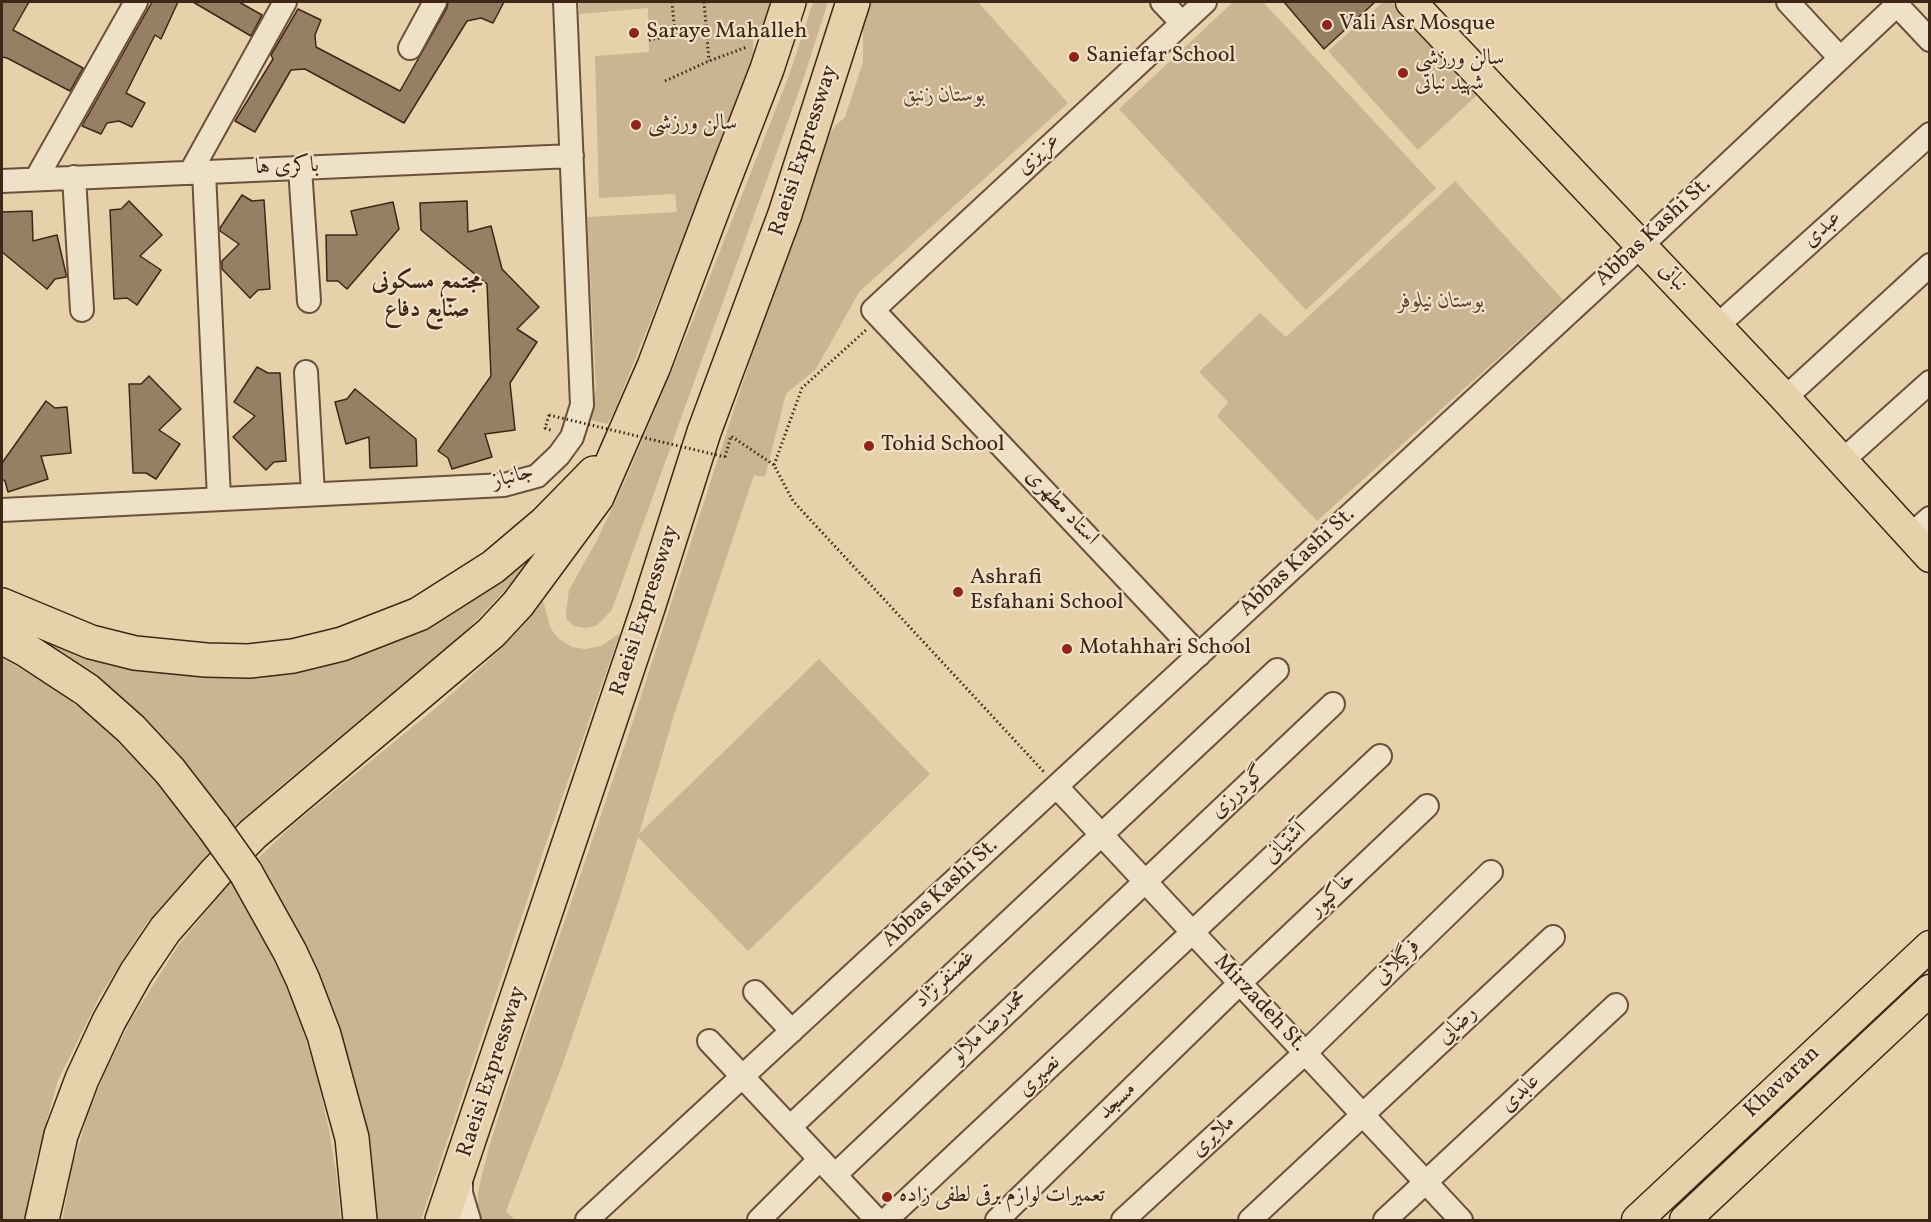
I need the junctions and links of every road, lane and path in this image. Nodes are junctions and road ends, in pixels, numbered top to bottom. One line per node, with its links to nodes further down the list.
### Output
1 (136, 2): 27 (street)
2 (285, 2): 25 (street)
3 (435, 2): 18 (street)
4 (565, 2): 23 (street, جانباز)
5 (672, 2): 15 (path)
6 (704, 2): 20 (path)
7 (789, 2): 39 (highway)
8 (853, 2): 70 (highway, Raeisi Expressway)
9 (1162, 2): 14 (street)
10 (1205, 2): 14 (street, عزیزی)
11 (1411, 2): 29 (main road, نباتی)
12 (1788, 2): 19 (street)
13 (1899, 3): 16 (street); 19 (street, Abbas Kashi St.)
14 (1182, 23): 33 (street, عزیزی)
15 (649, 40)
16 (1929, 40)
17 (753, 45): 20 (path)
18 (410, 48)
19 (1840, 58): 29 (street, Abbas Kashi St.)
20 (708, 61): 21 (path)
21 (665, 81)
22 (1929, 135): 34 (street, عبدی)
23 (572, 156): 24 (street, باکری ها); 42 (street, جانباز)
24 (300, 168): 25 (street, باکری ها); 31 (street)
25 (197, 172): 26 (street, باکری ها); 43 (street)
26 (74, 177): 27 (street, باکری ها); 32 (street)
27 (36, 179): 28 (street, باکری ها)
28 (2, 181)
29 (1641, 246): 34 (main road, نباتی); 48 (street, Abbas Kashi St.)
30 (1929, 265): 37 (street)
31 (309, 301)
32 (82, 310)
33 (877, 313): 41 (path); 48 (street, استاد مطهری)
34 (1717, 326): 37 (main road, نباتی)
35 (306, 372): 42 (street)
36 (1929, 382): 40 (street)
37 (1785, 398): 40 (main road, نباتی)
38 (545, 428): 41 (path, bridge)
39 (621, 446): 46 (highway); 75 (highway)
40 (1842, 461): 45 (main road, نباتی)
41 (774, 465): 52 (path)
42 (313, 494): 43 (street, جانباز)
43 (219, 499): 44 (street, جانباز)
44 (2, 510)
45 (1923, 537)
46 (2, 605)
47 (2, 637): 76 (highway, bridge)
48 (1199, 655): 52 (street, Abbas Kashi St.)
49 (1277, 670): 54 (street, غضنفرنژاد)
50 (1333, 704): 56 (street, گودرزی)
51 (1380, 756): 57 (street, آشتیانی)
52 (1057, 787): 54 (street, Mirzadeh St.); 64 (street, Abbas Kashi St.)
53 (1427, 807): 60 (street, خاکپور)
54 (1101, 834): 56 (street, Mirzadeh St.); 69 (street, غضنفرنژاد)
55 (1491, 872): 66 (street, فرگیلانی)
56 (1145, 882): 57 (street, Mirzadeh St.); 71 (street, محمدرضا ملالو)
57 (1193, 933): 60 (street, Mirzadeh St.); 81 (street, نصیری)
58 (1553, 937): 68 (street, رضایی)
59 (1929, 946): 87 (main road, Khavaran)
60 (1240, 983): 66 (street, Mirzadeh St.); 82 (street, مسجد)
61 (1929, 990): 73 (main road, Khavaran)
62 (756, 992): 64 (street)
63 (1616, 1005): 72 (street, عابدی)
64 (792, 1030): 67 (street, Abbas Kashi St.)
65 (709, 1041): 67 (street)
66 (1305, 1053): 68 (street, Mirzadeh St.); 83 (street, ملایری)
67 (743, 1076): 69 (street); 74 (street, Abbas Kashi St.)
68 (1362, 1115): 72 (street, Mirzadeh St.); 84 (street, رضایی)
69 (790, 1127): 71 (street)
70 (461, 1166): 77 (highway, Raeisi Expressway); 78 (street)
71 (828, 1167): 79 (street, محمدرضا ملالو); 80 (street)
72 (1426, 1183): 85 (street, عابدی); 86 (street, Mirzadeh St.)
73 (1715, 1193): 88 (main road, Khavaran); 89 (main road)
74 (590, 1219)
75 (42, 1221)
76 (360, 1221)
77 (442, 1221)
78 (469, 1221)
79 (759, 1221)
80 (877, 1221)
81 (886, 1221)
82 (997, 1221)
83 (1123, 1221)
84 (1250, 1221)
85 (1385, 1221)
86 (1461, 1221)
87 (1637, 1221)
88 (1685, 1221)
89 (1702, 1221)

